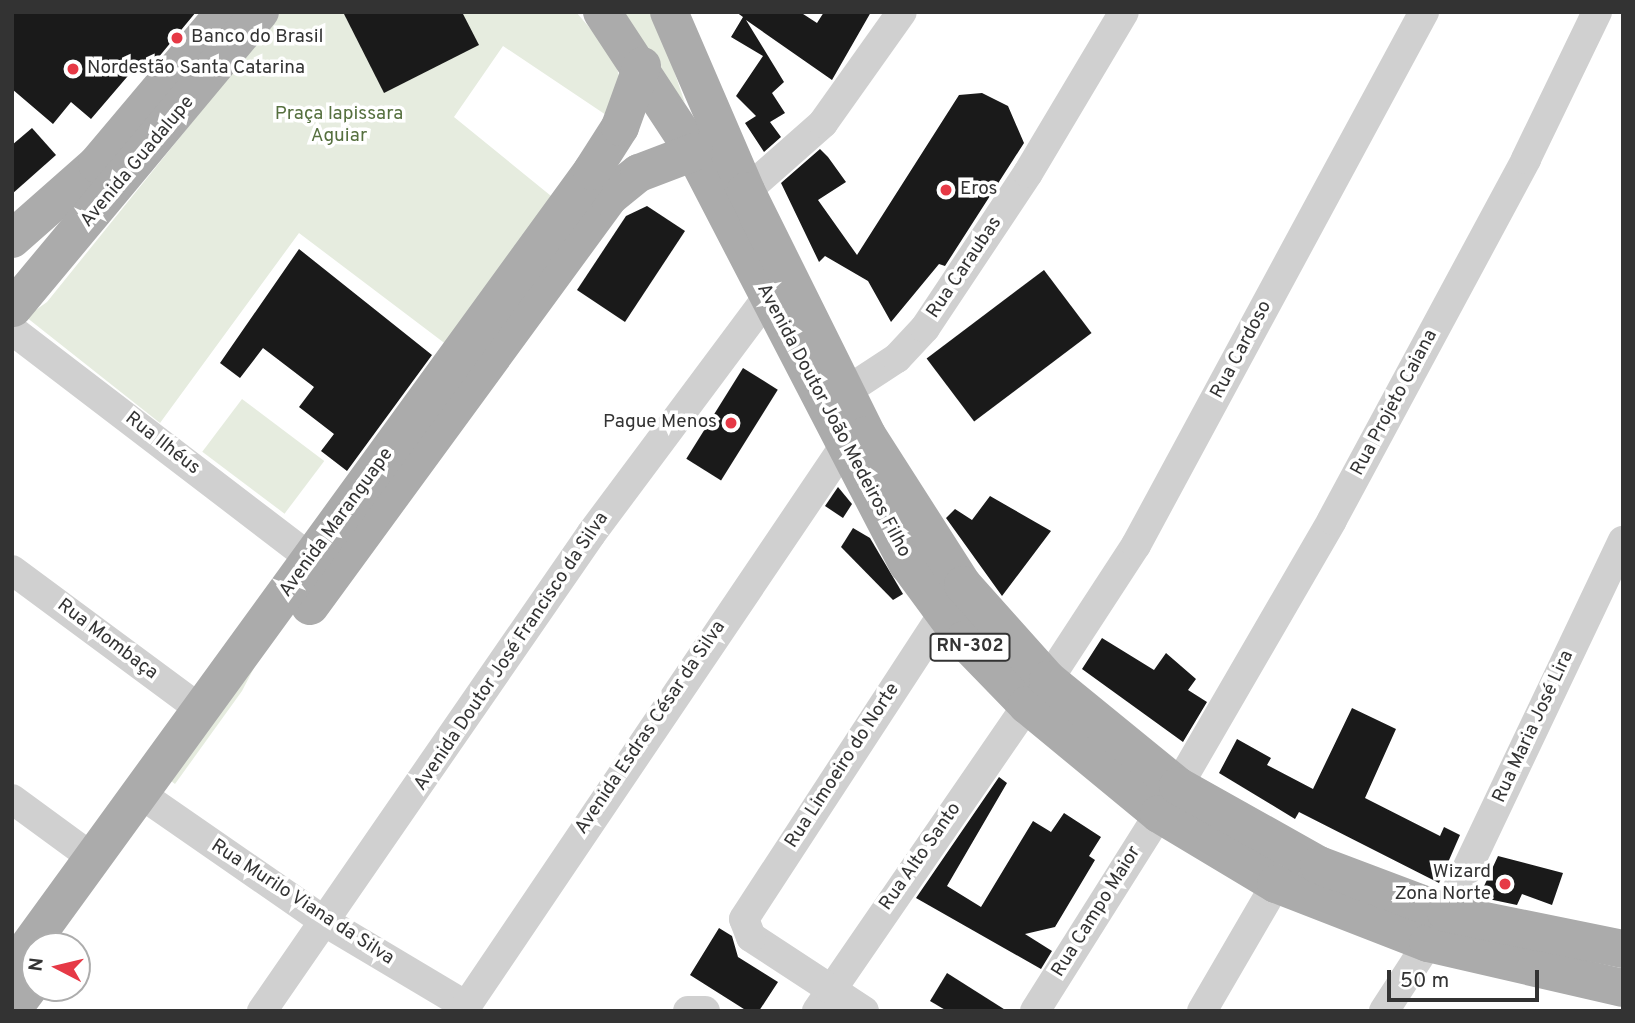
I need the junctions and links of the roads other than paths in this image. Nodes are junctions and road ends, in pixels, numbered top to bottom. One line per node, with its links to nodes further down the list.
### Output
1 (225, 12): 13 (main road, Avenida Guadalupe)
2 (260, 12): 15 (main road, Avenida Guadalupe)
3 (602, 12): 9 (main road, Avenida Doutor João Medeiros Filho / RN-302)
4 (669, 12): 11 (main road, Avenida Doutor João Medeiros Filho / RN-302)
5 (902, 12): 11 (street)
6 (1124, 12): 16 (street, Rua Caraubas)
7 (1424, 12): 23 (street, Rua Cardoso)
8 (1597, 12): 26 (street, Rua Projeto Caiana)
9 (642, 66): 10 (main road, Avenida Doutor João Medeiros Filho / RN-302); 12 (main road, Avenida Maranguape)
10 (694, 152): 12 (main road, Avenida Maranguape); 14 (main road, Avenida Doutor João Medeiros Filho / RN-302)
11 (746, 191): 16 (main road, Avenida Doutor João Medeiros Filho / RN-302)
12 (584, 208): 19 (main road, Avenida Maranguape); 22 (main road, Avenida Maranguape)
13 (12, 239)
14 (767, 298): 17 (main road, Avenida Doutor João Medeiros Filho / RN-302); 30 (street, Avenida Doutor José Francisco da Silva)
15 (12, 307): 19 (street, Rua Ilhéus)
16 (845, 392): 23 (main road, Avenida Doutor João Medeiros Filho / RN-302)
17 (843, 448): 21 (main road, Avenida Doutor João Medeiros Filho / RN-302); 37 (street, Avenida Esdras César da Silva)
18 (1623, 541): 31 (street, Rua Maria José Lira)
19 (311, 559): 22 (main road); 24 (main road, Avenida Maranguape)
20 (12, 570): 24 (street, Rua Mombaça)
21 (943, 614): 23 (main road, Avenida Doutor João Medeiros Filho / RN-302); 36 (street, Rua Limoeiro do Norte)
22 (270, 658): 27 (main road, Avenida Maranguape)
23 (1037, 692): 26 (main road, Avenida Doutor João Medeiros Filho / RN-302); 36 (street, Rua Alto Santo)
24 (201, 710): 27 (main road, Avenida Maranguape)
25 (12, 799): 28 (street)
26 (1169, 800): 29 (main road, Avenida Doutor João Medeiros Filho / RN-302); 31 (main road, Avenida Doutor João Medeiros Filho / RN-302); 42 (street, Rua Campo Maior)
27 (151, 802): 28 (main road, Avenida Maranguape); 30 (street, Rua Murilo Viana da Silva); 32 (main road, Avenida Maranguape)
28 (94, 859): 34 (main road, Avenida Maranguape)
29 (1276, 884): 31 (main road, Avenida Doutor João Medeiros Filho / RN-302); 43 (street)
30 (327, 923): 37 (street, Rua Murilo Viana da Silva); 38 (street, Avenida Doutor José Francisco da Silva)
31 (1437, 928): 33 (main road, Avenida Doutor João Medeiros Filho / RN-302); 35 (main road, Avenida Doutor João Medeiros Filho / RN-302); 44 (street, Rua Maria José Lira)
32 (69, 932)
33 (1623, 949)
34 (12, 969)
35 (1610, 988)
36 (824, 999): 41 (street)
37 (464, 1008)
38 (262, 1011)
39 (688, 1011): 40 (street)
40 (705, 1011)
41 (864, 1011)
42 (1035, 1011)
43 (1202, 1011)
44 (1384, 1011)

